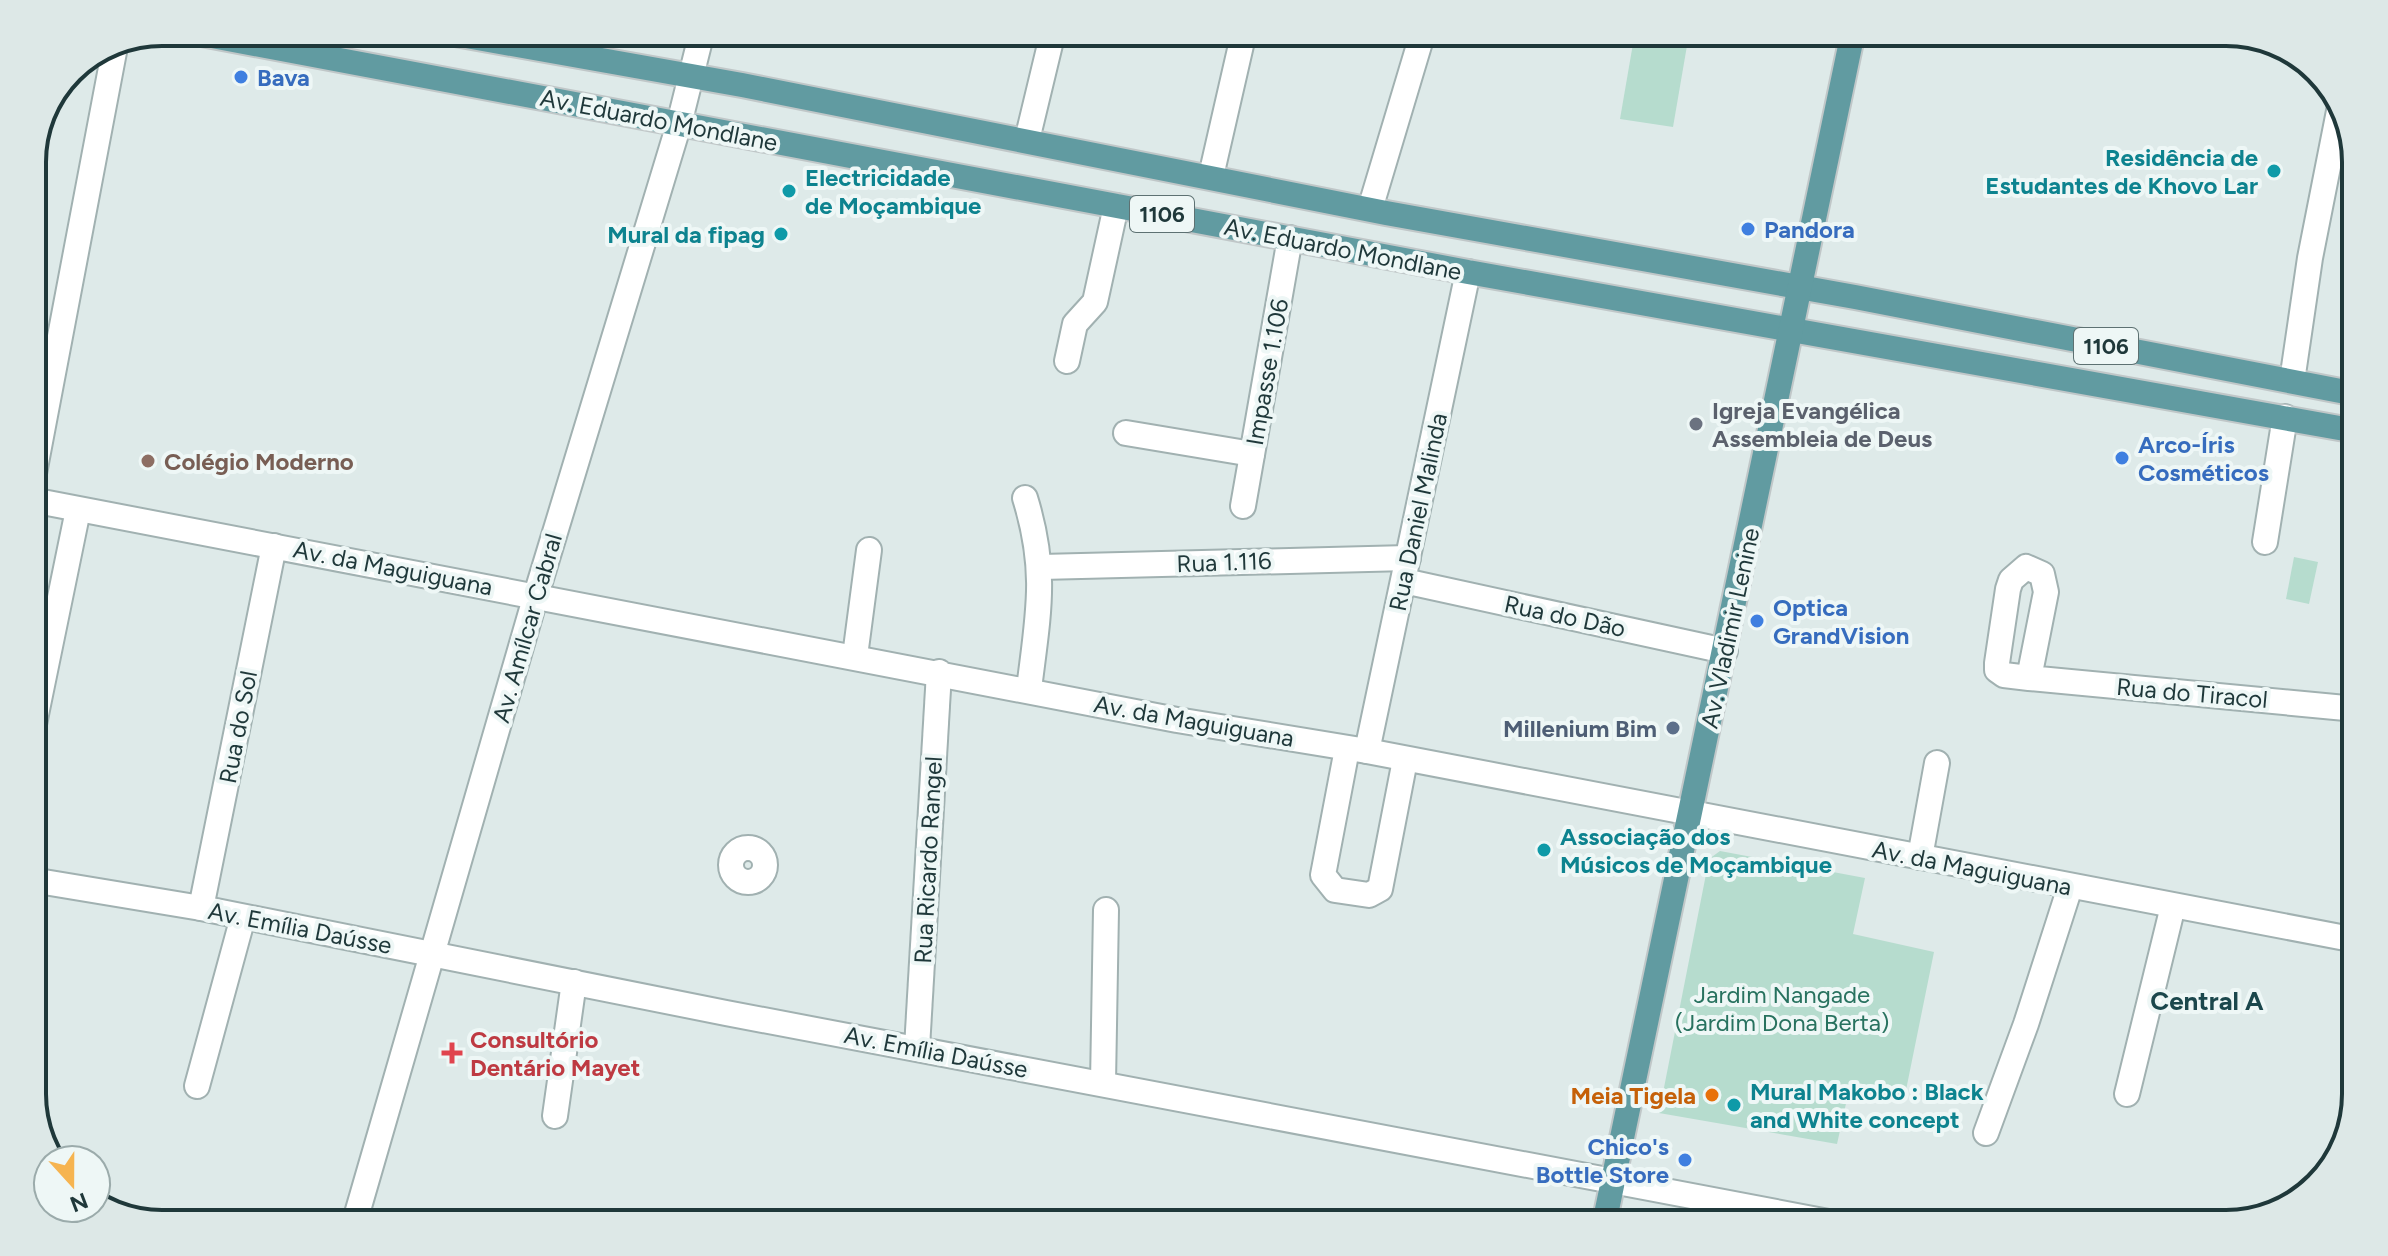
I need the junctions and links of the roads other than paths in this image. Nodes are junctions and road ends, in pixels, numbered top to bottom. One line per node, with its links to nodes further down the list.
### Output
1 (266, 46): 10 (main road, Av. Eduardo Mondlane / 1106)
2 (522, 46): 9 (main road, Av. Eduardo Mondlane / 1106)
3 (698, 46): 9 (street, Av. Amílcar Cabral)
4 (1050, 46): 12 (street)
5 (1241, 46): 13 (street)
6 (1419, 46): 15 (street)
7 (1850, 46): 18 (main road, Av. Vladimir Lenine)
8 (113, 58): 23 (street)
9 (689, 76): 10 (street, Av. Amílcar Cabral); 12 (main road, Av. Eduardo Mondlane / 1106)
10 (679, 124): 14 (main road, Av. Eduardo Mondlane / 1106); 37 (street, Av. Amílcar Cabral)
11 (2336, 126): 21 (street)
12 (1027, 140): 13 (main road, Av. Eduardo Mondlane / 1106)
13 (1211, 176): 15 (main road, Av. Eduardo Mondlane / 1106)
14 (1116, 206): 16 (main road, Av. Eduardo Mondlane / 1106); 20 (street)
15 (1370, 209): 18 (main road, Av. Eduardo Mondlane / 1106)
16 (1290, 238): 17 (main road, Av. Eduardo Mondlane / 1106); 27 (street, Impasse 1.106)
17 (1468, 272): 19 (main road, Av. Eduardo Mondlane / 1106); 36 (street, Rua Daniel Malinda)
18 (1801, 288): 19 (main road, Av. Vladimir Lenine); 21 (main road, Av. Eduardo Mondlane / 1106)
19 (1792, 329): 24 (main road, Av. Eduardo Mondlane); 38 (main road, Av. Vladimir Lenine)
20 (1067, 361)
21 (2292, 381): 22 (main road, Av. Eduardo Mondlane / 1106)
22 (2342, 391)
23 (46, 410)
24 (2285, 417): 25 (main road, Av. Eduardo Mondlane); 32 (street)
25 (2342, 428)
26 (1126, 433): 27 (street)
27 (1252, 454): 30 (street, Impasse 1.106)
28 (1025, 498): 35 (street)
29 (46, 503): 31 (street, Av. da Maguiguana)
30 (1243, 506)
31 (78, 510): 33 (street, Av. da Maguiguana); 40 (street)
32 (2265, 542)
33 (274, 546): 37 (street, Av. da Maguiguana); 53 (street, Rua do Sol)
34 (869, 550): 39 (street)
35 (1041, 567): 36 (street, Rua 1.116); 43 (street)
36 (1406, 569): 38 (street, Rua do Dão); 45 (street, Rua Daniel Malinda)
37 (536, 595): 39 (street, Av. da Maguiguana); 57 (street, Av. Amílcar Cabral)
38 (1725, 651): 48 (main road, Av. Vladimir Lenine)
39 (855, 656): 41 (street, Av. da Maguiguana)
40 (46, 666)
41 (939, 672): 43 (street, Av. da Maguiguana); 59 (street, Rua Ricardo Rangel)
42 (2029, 678): 44 (street, Rua do Tiracol)
43 (1029, 689): 45 (street, Av. da Maguiguana)
44 (2342, 708)
45 (1357, 750): 46 (street, Av. da Maguiguana); 46 (street, Rua Daniel Malinda)
46 (1405, 760): 48 (street, Av. da Maguiguana)
47 (1937, 763): 49 (street)
48 (1691, 812): 49 (street, Av. da Maguiguana); 65 (main road, Av. Vladimir Lenine)
49 (1920, 857): 51 (street, Av. da Maguiguana)
50 (46, 882): 53 (street, Av. Emília Daússe)
51 (2070, 887): 52 (street, Av. da Maguiguana); 64 (street)
52 (2173, 906): 56 (street, Av. da Maguiguana); 62 (street)
53 (201, 908): 55 (street, Av. Emília Daússe)
54 (1106, 910): 60 (street)
55 (243, 917): 57 (street, Av. Emília Daússe); 61 (street)
56 (2342, 937)
57 (432, 954): 58 (street, Av. Emília Daússe); 66 (street, Av. Amílcar Cabral)
58 (574, 982): 59 (street, Av. Emília Daússe); 63 (street)
59 (917, 1048): 60 (street, Av. Emília Daússe)
60 (1103, 1083): 65 (street, Av. Emília Daússe)
61 (197, 1086)
62 (2127, 1094)
63 (555, 1116)
64 (1986, 1133)
65 (1612, 1183): 67 (main road, Av. Vladimir Lenine); 68 (street, Av. Emília Daússe)
66 (358, 1210)
67 (1607, 1210)
68 (1761, 1210)

